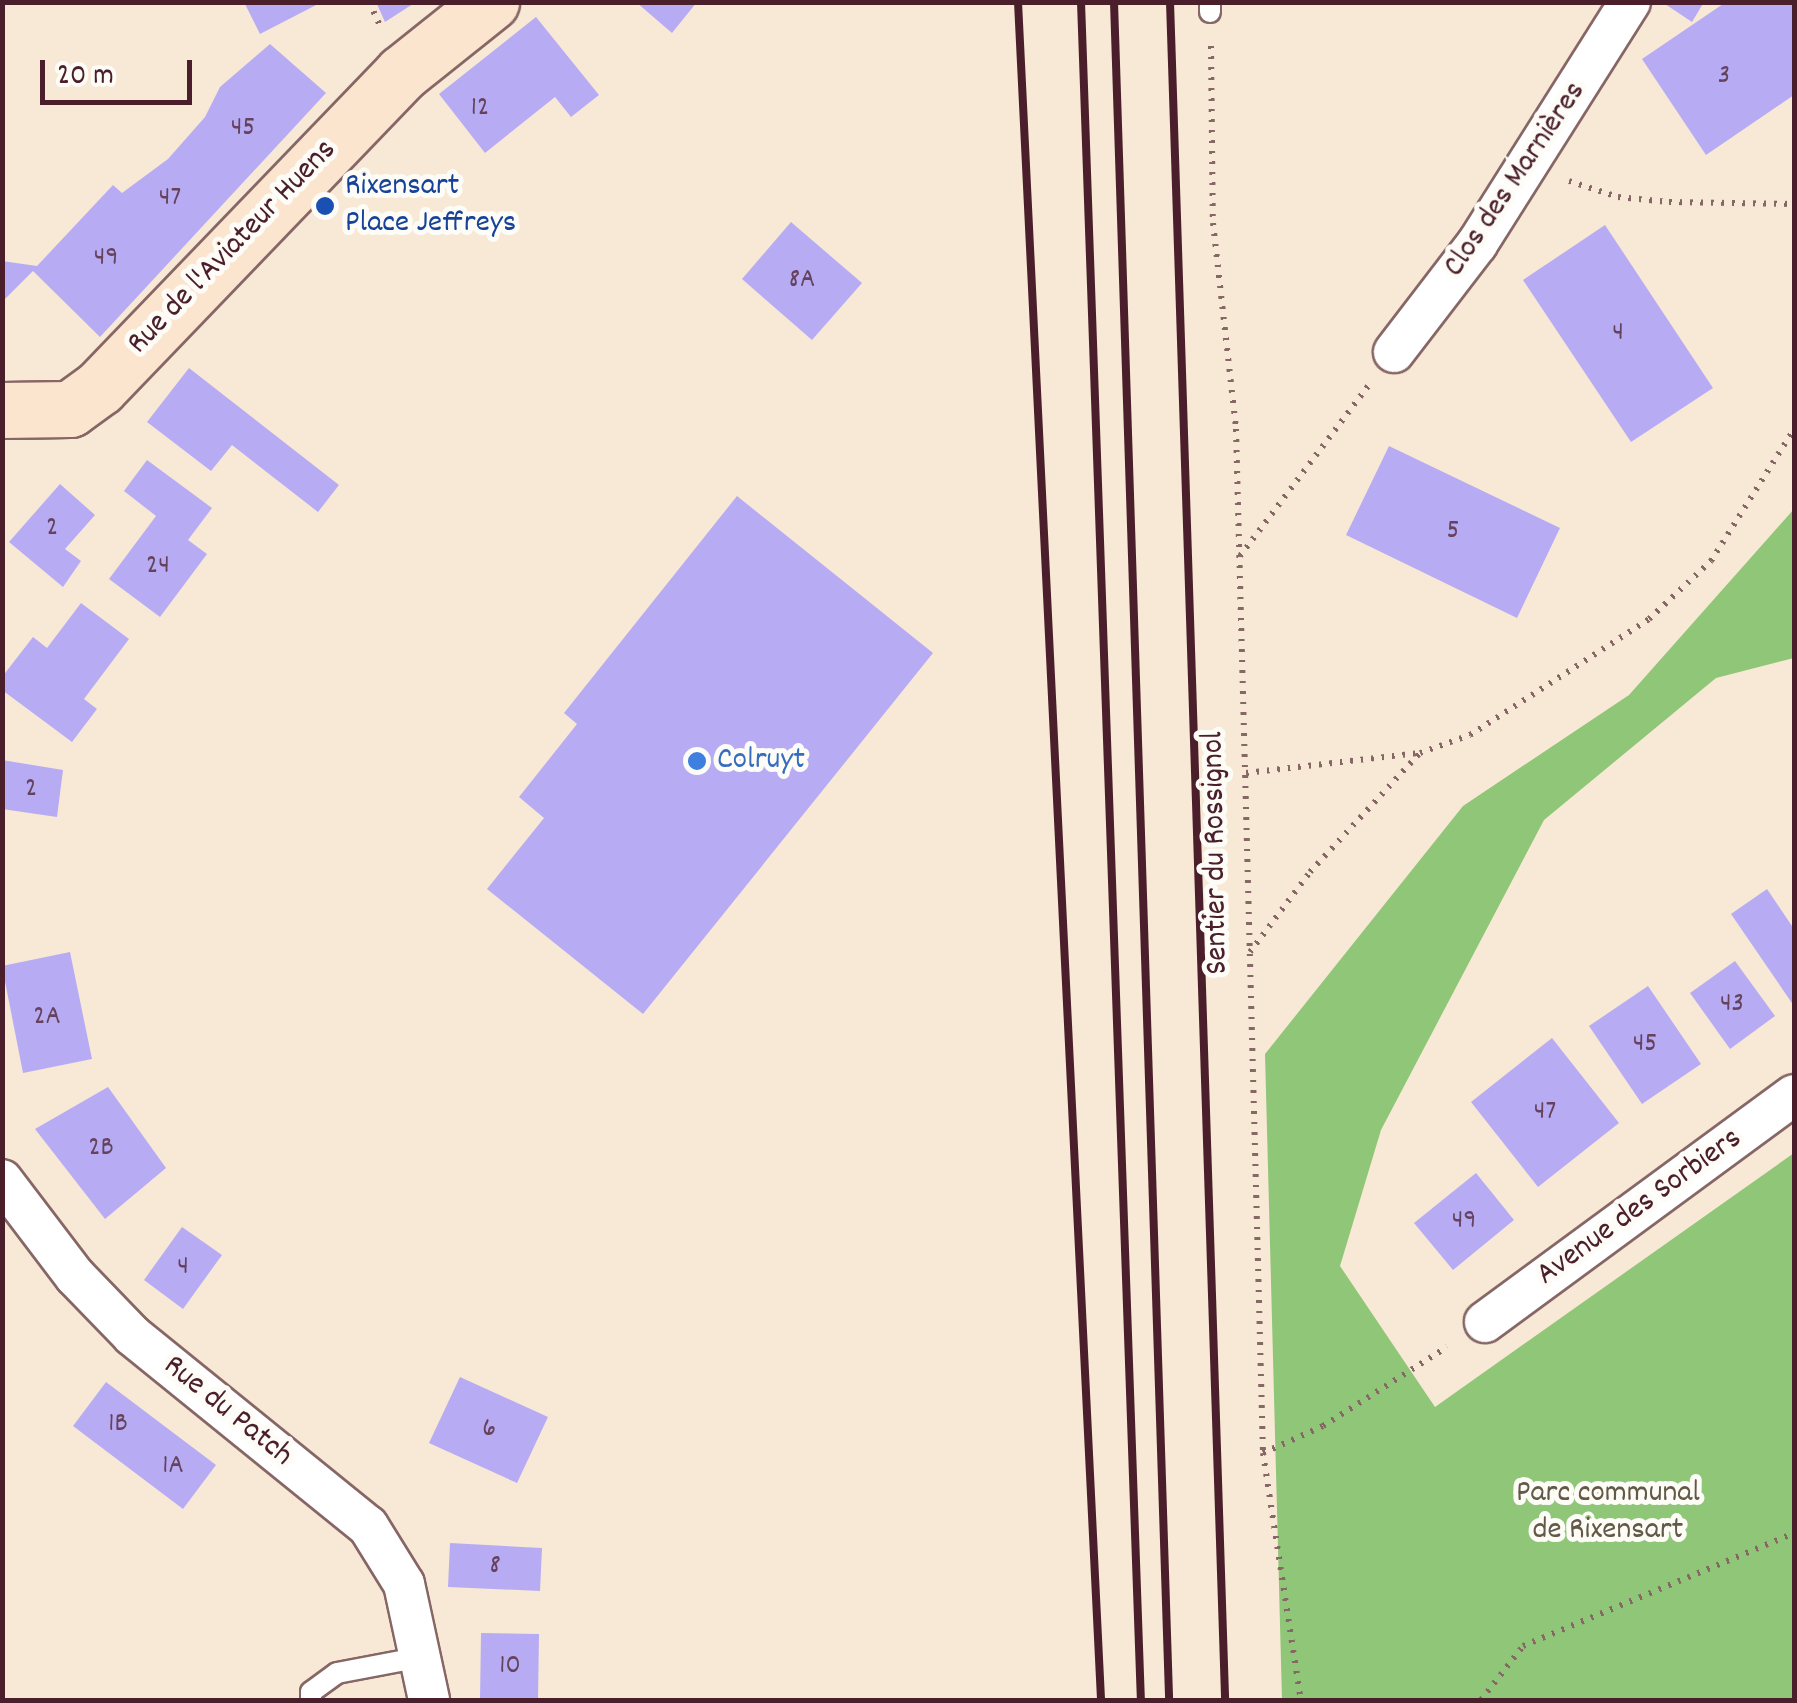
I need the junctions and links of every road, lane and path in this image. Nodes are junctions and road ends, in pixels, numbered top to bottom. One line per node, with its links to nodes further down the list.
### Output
1 (490, 2): 7 (street, Rue de l'Aviateur Huens)
2 (1630, 2): 4 (street, Clos des Marnières)
3 (1210, 7): 9 (path, Sentier du Rossignol)
4 (1527, 167): 5 (path); 6 (street, Clos des Marnières)
5 (1794, 204)
6 (1394, 352): 9 (path)
7 (2, 410)
8 (1794, 429): 10 (path)
9 (1240, 557): 11 (path, Sentier du Rossignol)
10 (1420, 753): 11 (path); 12 (path)
11 (1245, 774): 12 (path, Sentier du Rossignol)
12 (1250, 954): 16 (path, Sentier du Rossignol)
13 (1794, 1095): 15 (street, Avenue des Sorbiers)
14 (2, 1180): 18 (street, Rue du Patch)
15 (1486, 1322): 16 (path)
16 (1263, 1452): 21 (path, Sentier du Rossignol)
17 (1794, 1533): 22 (path)
18 (422, 1658): 19 (lane); 20 (street, Rue du Patch)
19 (311, 1700)
20 (429, 1700)
21 (1301, 1700)
22 (1480, 1700)

